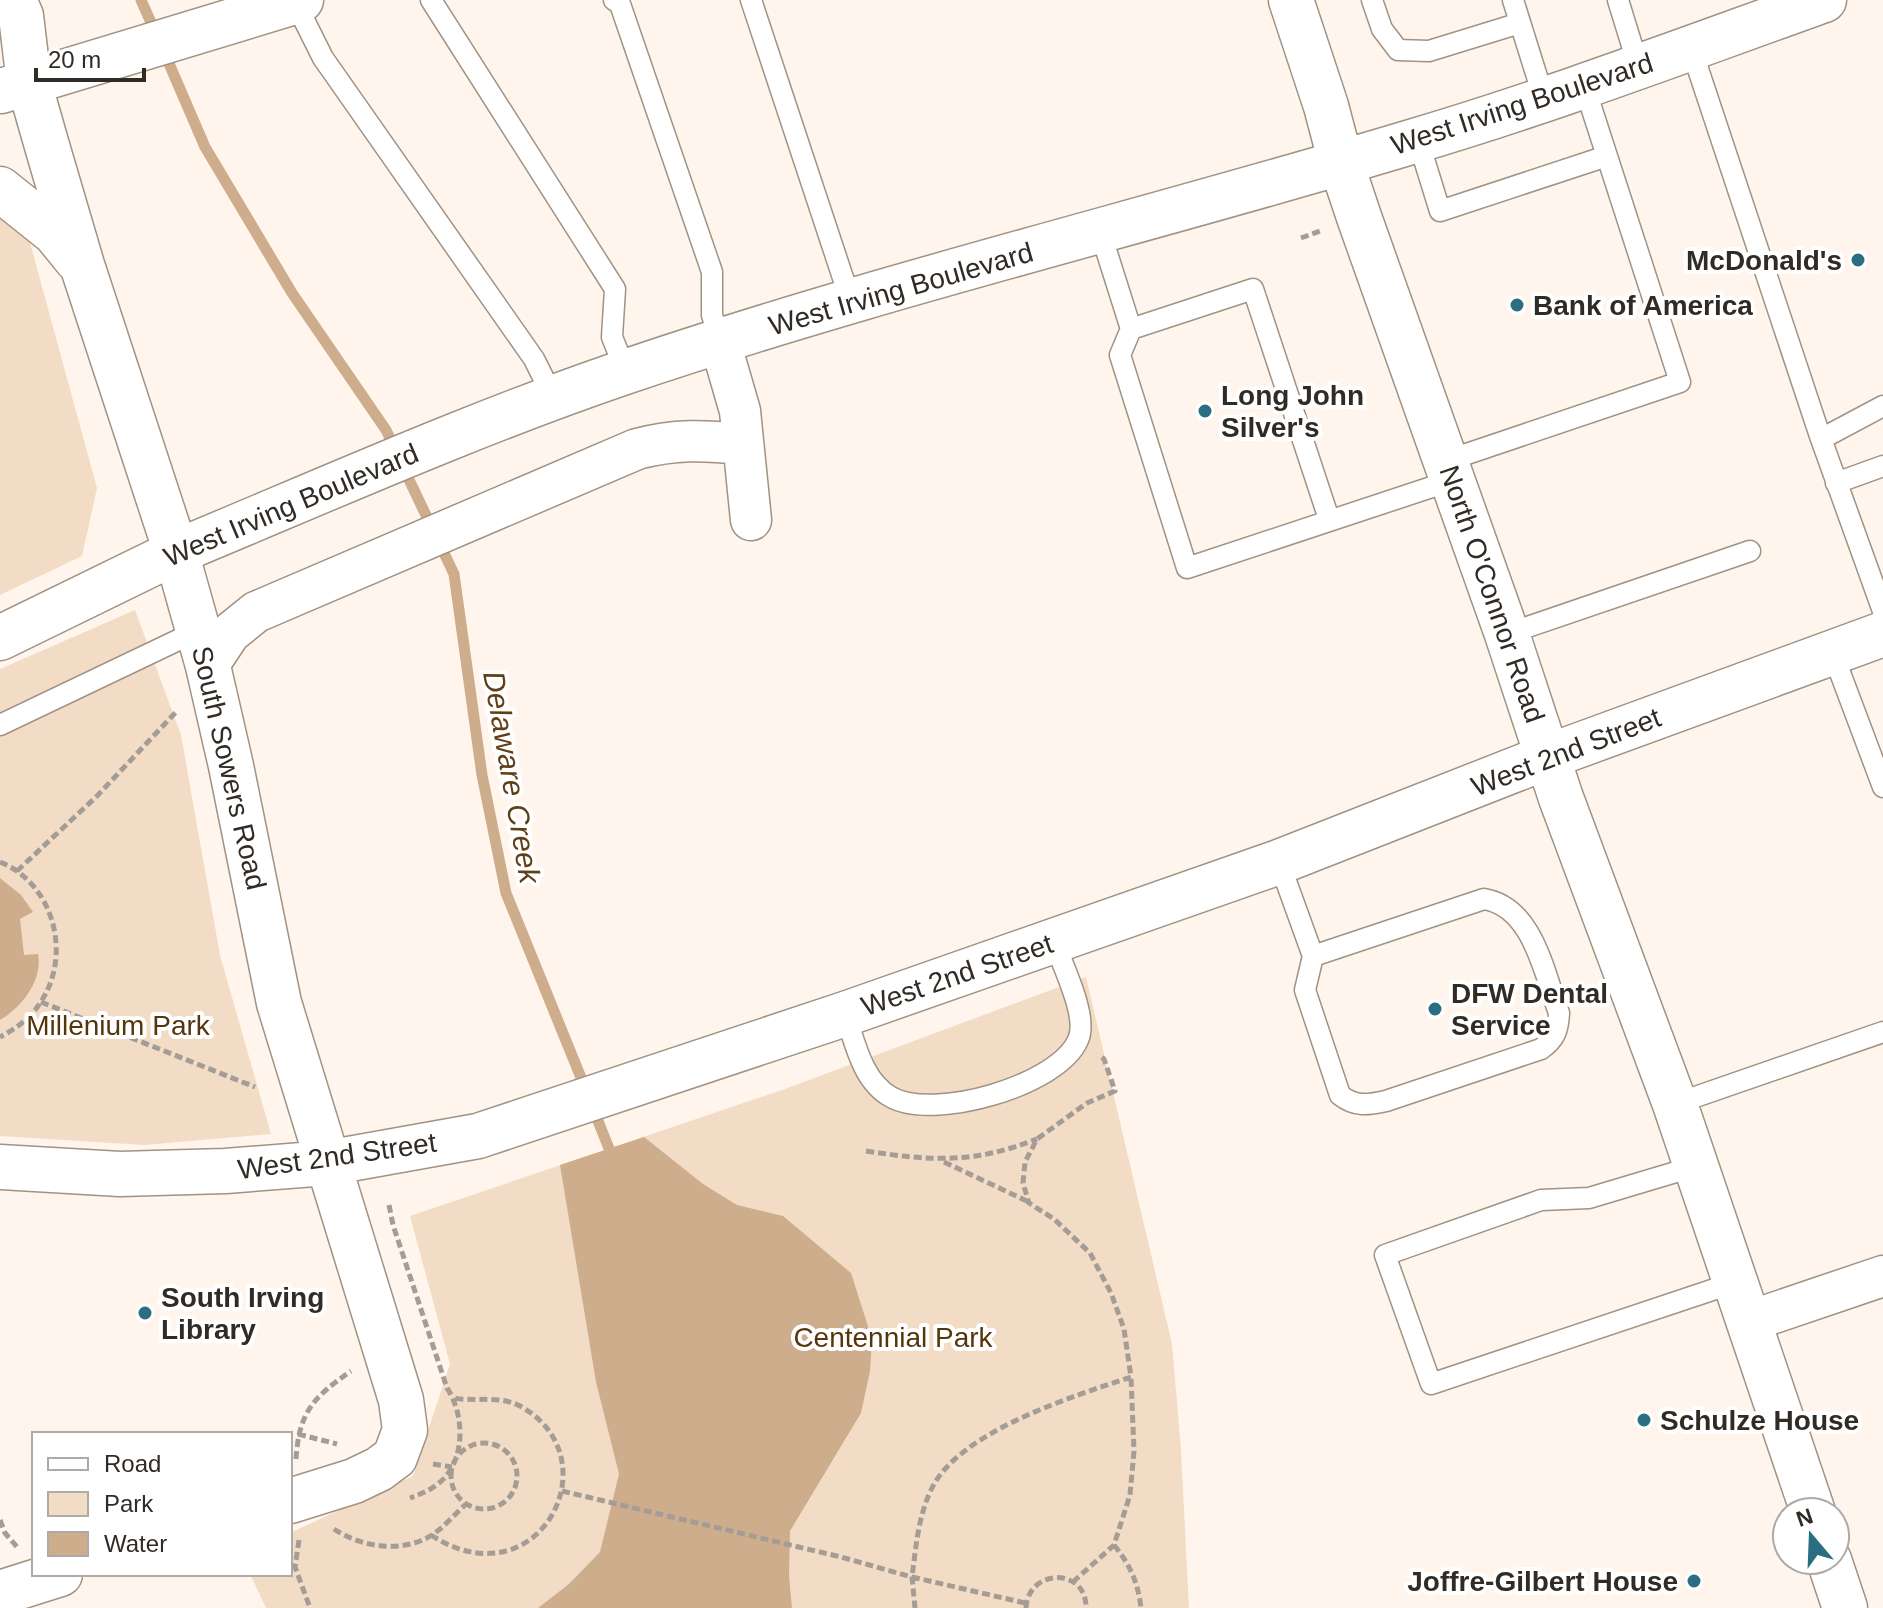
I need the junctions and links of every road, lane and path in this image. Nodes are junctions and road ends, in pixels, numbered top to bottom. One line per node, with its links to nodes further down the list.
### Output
1 (14, 0): 16 (main road)
2 (431, 0): 27 (lane)
3 (614, 0): 26 (lane)
4 (751, 0): 24 (lane)
5 (1291, 0): 20 (main road, North O'Connor Road)
6 (1372, 0): 11 (lane)
7 (1513, 0): 11 (lane)
8 (1618, 0): 14 (lane)
9 (1824, 0): 13 (main road, West Irving Boulevard)
10 (298, 1): 16 (main road); 28 (lane)
11 (1520, 23): 17 (lane)
12 (0, 47): 16 (main road)
13 (1691, 48): 14 (main road, West Irving Boulevard); 30 (lane)
14 (1638, 65): 15 (main road, West Irving Boulevard)
15 (1584, 85): 17 (main road, West Irving Boulevard); 19 (lane)
16 (14, 87): 23 (main road, South Sowers Road)
17 (1544, 99): 18 (main road, West Irving Boulevard)
18 (1418, 140): 19 (lane); 20 (main road, West Irving Boulevard)
19 (1607, 156): 33 (lane)
20 (1341, 163): 22 (main road, West Irving Boulevard); 33 (main road, North O'Connor Road)
21 (0, 189): 23 (main road)
22 (1100, 231): 24 (main road, West Irving Boulevard); 25 (lane)
23 (82, 265): 38 (main road, South Sowers Road)
24 (851, 302): 26 (main road, West Irving Boulevard)
25 (1131, 329): 35 (lane); 35 (lane)
26 (720, 342): 27 (main road, West Irving Boulevard); 31 (street)
27 (626, 372): 28 (main road, West Irving Boulevard)
28 (553, 397): 38 (main road, West Irving Boulevard)
29 (1883, 406): 30 (lane)
30 (1821, 439): 34 (lane)
31 (742, 444): 36 (street); 43 (street)
32 (1883, 466): 34 (lane)
33 (1449, 470): 35 (lane); 40 (main road, North O'Connor Road)
34 (1836, 483): 39 (lane)
35 (1329, 519)
36 (751, 520)
37 (1750, 551): 40 (lane)
38 (176, 552): 42 (main road, West Irving Boulevard); 43 (main road, South Sowers Road)
39 (1883, 611)
40 (1507, 634): 47 (main road, North O'Connor Road)
41 (1883, 634): 44 (main road, West 2nd Street)
42 (0, 638)
43 (203, 648): 46 (lane); 64 (main road, South Sowers Road)
44 (1833, 654): 47 (main road, West 2nd Street); 48 (lane)
45 (176, 712): 51 (path)
46 (0, 725)
47 (1547, 757): 50 (main road, West 2nd Street); 60 (main road, North O'Connor Road)
48 (1883, 787)
49 (0, 862): 51 (path)
50 (1279, 862): 52 (main road, West 2nd Street); 53 (lane)
51 (17, 871): 54 (path)
52 (1054, 941): 55 (main road, West 2nd Street); 58 (lane)
53 (1313, 956): 53 (lane)
54 (41, 1002): 57 (path); 59 (path)
55 (845, 1014): 58 (lane); 64 (main road, West 2nd Street)
56 (1883, 1032): 60 (lane)
57 (0, 1037)
58 (1079, 1039): 61 (path)
59 (255, 1087)
60 (1675, 1104): 65 (main road, North O'Connor Road)
61 (1037, 1139): 63 (path); 67 (path)
62 (866, 1151): 63 (path)
63 (941, 1161): 67 (path)
64 (327, 1163): 66 (main road, West 2nd Street); 78 (main road, South Sowers Road)
65 (1696, 1166): 70 (main road, North O'Connor Road); 70 (lane)
66 (0, 1167)
67 (1029, 1203): 72 (path)
68 (389, 1205): 75 (path)
69 (1883, 1276): 70 (street)
70 (1743, 1302): 76 (main road, North O'Connor Road)
71 (352, 1370): 73 (path)
72 (1131, 1377): 81 (path); 85 (path)
73 (298, 1434): 74 (path); 78 (path)
74 (343, 1445)
75 (562, 1491): 80 (path); 85 (path)
76 (1808, 1496)
77 (466, 1504): 77 (path); 80 (path)
78 (302, 1505): 80 (path); 89 (path)
79 (0, 1520): 82 (path)
80 (431, 1535)
81 (1114, 1545): 86 (path); 92 (path)
82 (32, 1556)
83 (32, 1571): 87 (main road)
84 (1834, 1576): 93 (main road)
85 (912, 1577): 88 (path); 90 (path)
86 (1073, 1582): 88 (path); 91 (path)
87 (0, 1593)
88 (1026, 1606)
89 (310, 1608)
90 (915, 1608)
91 (1086, 1608)
92 (1141, 1608)
93 (1845, 1608)

